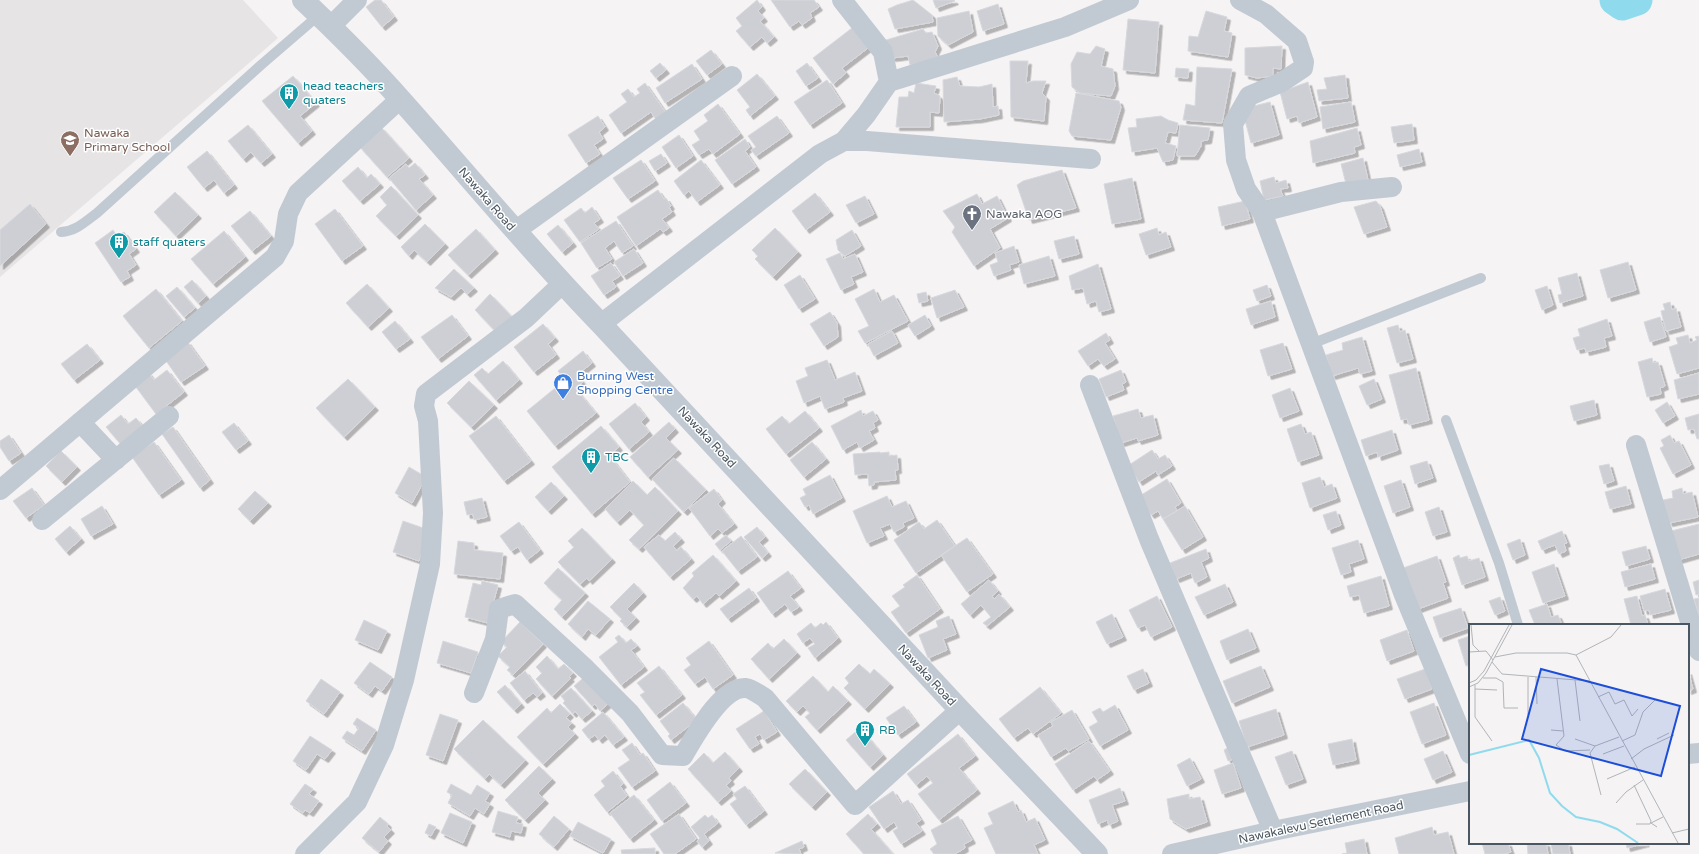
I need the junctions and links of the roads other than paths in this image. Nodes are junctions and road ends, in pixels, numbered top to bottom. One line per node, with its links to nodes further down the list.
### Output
1 (303, 0): 6 (street, Nawaka Road)
2 (357, 0): 6 (street)
3 (842, 0): 8 (street)
4 (1129, 0): 8 (street)
5 (1240, 0): 13 (street)
6 (325, 21): 9 (street, Nawaka Road); 15 (lane)
7 (732, 76): 14 (street)
8 (889, 82): 10 (street)
9 (400, 99): 14 (street, Nawaka Road); 23 (street)
10 (844, 141): 11 (street); 18 (street)
11 (1091, 158)
12 (1392, 187): 13 (street)
13 (1262, 212): 19 (street)
14 (515, 231): 17 (street, Nawaka Road)
15 (61, 232)
16 (1481, 278): 19 (lane)
17 (562, 284): 18 (street, Nawaka Road); 37 (street)
18 (601, 324): 31 (street, Nawaka Road)
19 (1311, 344): 32 (street)
20 (1090, 385): 36 (street)
21 (169, 416): 25 (street)
22 (1446, 420): 28 (lane)
23 (80, 422): 25 (street); 26 (street)
24 (1636, 445): 29 (street)
25 (116, 460): 27 (street)
26 (0, 490)
27 (42, 520)
28 (1518, 624)
29 (1699, 651)
30 (474, 694): 31 (street)
31 (960, 710): 38 (street, Nawaka Road)
32 (1469, 752)
33 (1699, 753): 34 (street)
34 (1689, 754)
35 (1469, 790): 36 (street, Nawakalevu Settlement Road)
36 (1273, 831): 39 (street, Nawakalevu Settlement Road)
37 (305, 854)
38 (1097, 854)
39 (1172, 854)

